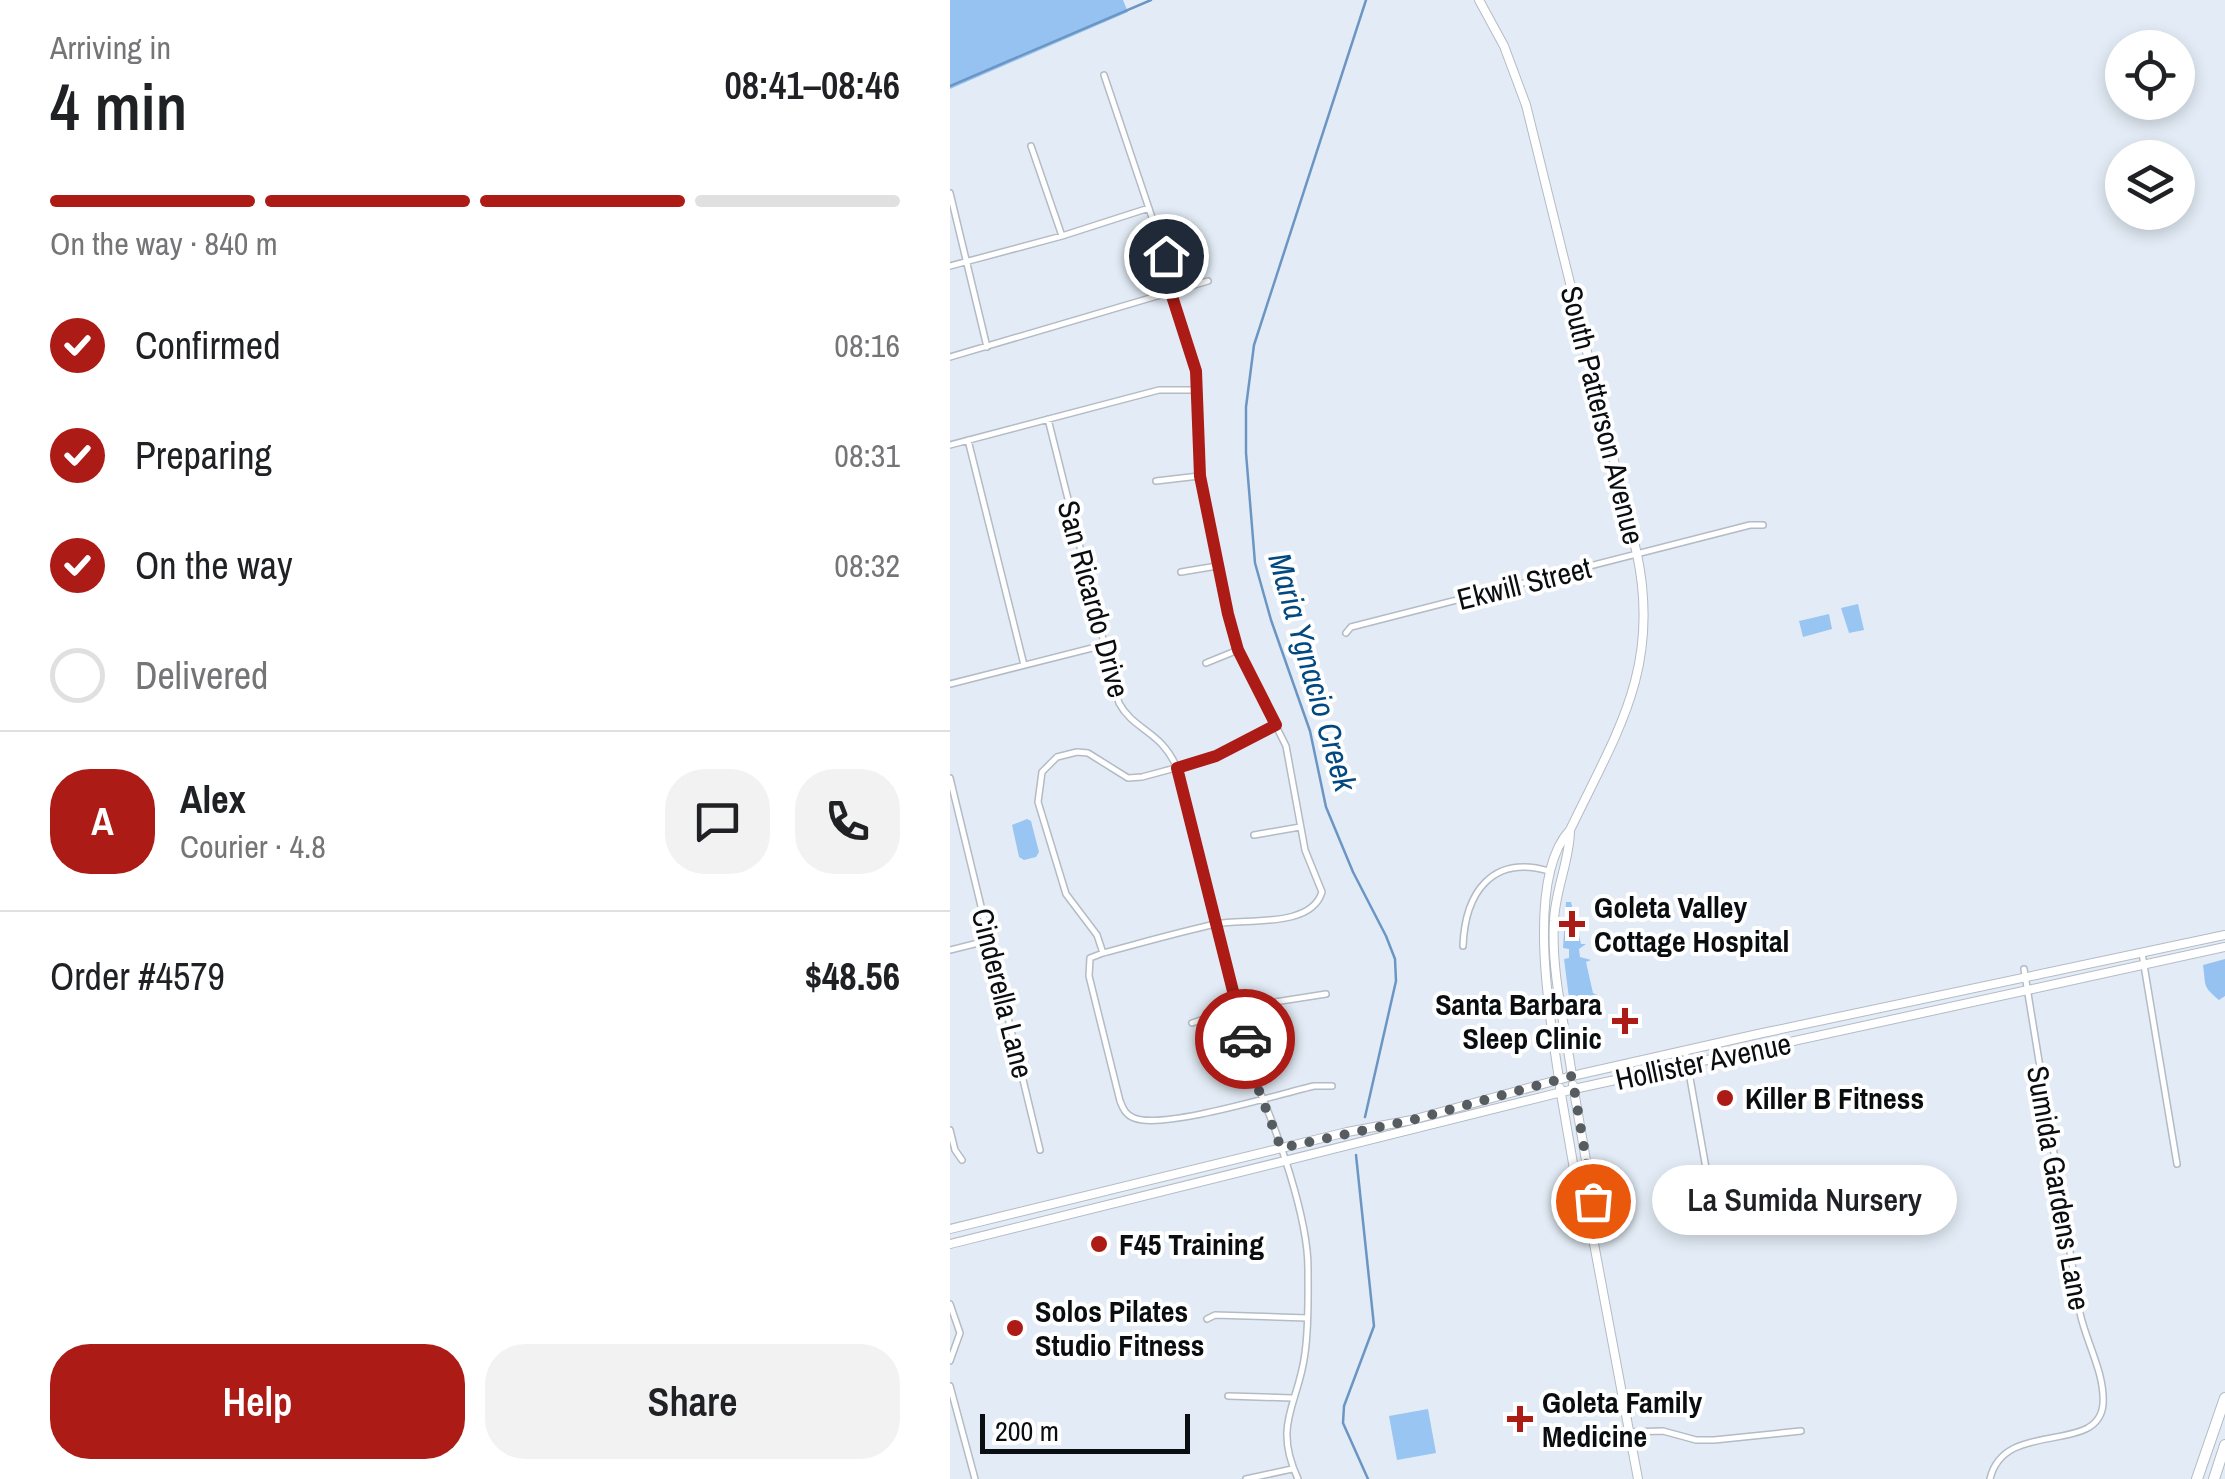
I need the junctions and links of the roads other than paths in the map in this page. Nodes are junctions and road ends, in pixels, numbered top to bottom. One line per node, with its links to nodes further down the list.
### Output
1 (1479, 0): 20 (main road, South Patterson Avenue)
2 (1104, 75): 5 (street)
3 (1032, 146): 6 (street)
4 (950, 193): 7 (street)
5 (1150, 208): 6 (street); 10 (street)
6 (1062, 236): 7 (street)
7 (967, 262): 8 (street); 11 (street)
8 (950, 266)
9 (1208, 280): 10 (street)
10 (1171, 293): 11 (street); 13 (street)
11 (987, 347): 12 (street)
12 (950, 357)
13 (1198, 390): 14 (street); 17 (street)
14 (1048, 419): 15 (street); 24 (street, San Ricardo Drive)
15 (968, 440): 16 (street); 27 (street)
16 (950, 444)
17 (1200, 476): 18 (street); 21 (street)
18 (1156, 482)
19 (1763, 526): 20 (street, Ekwill Street)
20 (1637, 554): 23 (street, Ekwill Street); 33 (main road, South Patterson Avenue)
21 (1218, 566): 22 (street); 25 (street)
22 (1180, 572)
23 (1346, 633)
24 (1104, 645): 27 (street); 30 (street, San Ricardo Drive)
25 (1238, 650): 26 (street); 29 (street)
26 (1206, 663)
27 (1024, 665): 28 (street)
28 (950, 684)
29 (1276, 725): 30 (street); 32 (street)
30 (1177, 768): 36 (street, San Ricardo Drive); 42 (street)
31 (950, 778): 38 (street, Cinderella Lane)
32 (1300, 827): 34 (street); 36 (street)
33 (1570, 830): 35 (main road, South Patterson Avenue); 52 (main road, South Patterson Avenue)
34 (1254, 836)
35 (1552, 872): 39 (street); 53 (main road, South Patterson Avenue)
36 (1217, 924): 42 (street); 48 (street, San Ricardo Drive)
37 (2225, 935): 43 (main road, Hollister Avenue)
38 (990, 940): 41 (street); 62 (street, Cinderella Lane)
39 (1463, 946)
40 (2225, 946): 44 (main road, Hollister Avenue)
41 (950, 950)
42 (1103, 953): 58 (street)
43 (2142, 953): 44 (street); 45 (main road, Hollister Avenue)
44 (2144, 966): 46 (main road, Hollister Avenue); 65 (street)
45 (2025, 974): 46 (street, Sumida Gardens Lane); 50 (main road, Hollister Avenue)
46 (2026, 992): 51 (main road, Hollister Avenue); 86 (street, Sumida Gardens Lane)
47 (1326, 994): 48 (street)
48 (1237, 1008): 49 (street); 57 (street, San Ricardo Drive)
49 (1192, 1023)
50 (1685, 1050): 51 (street); 52 (main road, Hollister Avenue)
51 (1688, 1064): 55 (main road, Hollister Avenue); 66 (street)
52 (1572, 1076): 53 (main road, Hollister Avenue); 55 (main road, South Patterson Avenue)
53 (1559, 1079): 56 (main road, South Patterson Avenue); 61 (main road, Hollister Avenue)
54 (1332, 1086): 57 (street)
55 (1574, 1089): 56 (main road, Hollister Avenue); 67 (main road, South Patterson Avenue)
56 (1561, 1092): 64 (main road, Hollister Avenue); 67 (main road, South Patterson Avenue)
57 (1263, 1098): 58 (street); 61 (street, San Ricardo Drive)
58 (1136, 1120): 59 (street)
59 (1132, 1128)
60 (950, 1130): 63 (street)
61 (1281, 1148): 64 (street, San Ricardo Drive); 68 (main road, Hollister Avenue)
62 (1040, 1150)
63 (962, 1160)
64 (1285, 1163): 69 (main road, Hollister Avenue); 72 (street, San Ricardo Drive)
65 (2177, 1164)
66 (1712, 1202)
67 (1589, 1214): 78 (main road, South Patterson Avenue)
68 (950, 1230)
69 (950, 1244)
70 (950, 1306): 73 (street)
71 (1207, 1318): 72 (street)
72 (1307, 1318): 76 (street, San Ricardo Drive)
73 (950, 1361)
74 (950, 1386): 82 (street)
75 (1228, 1396): 76 (street)
76 (1292, 1398): 81 (street, San Ricardo Drive)
77 (2225, 1398): 87 (highway)
78 (1628, 1432): 79 (street); 85 (main road, South Patterson Avenue)
79 (1801, 1432)
80 (2225, 1445): 88 (highway)
81 (1293, 1469): 83 (street); 84 (street)
82 (976, 1479)
83 (1246, 1479)
84 (1298, 1479)
85 (1638, 1479)
86 (1990, 1479)
87 (2197, 1479)
88 (2214, 1479)

